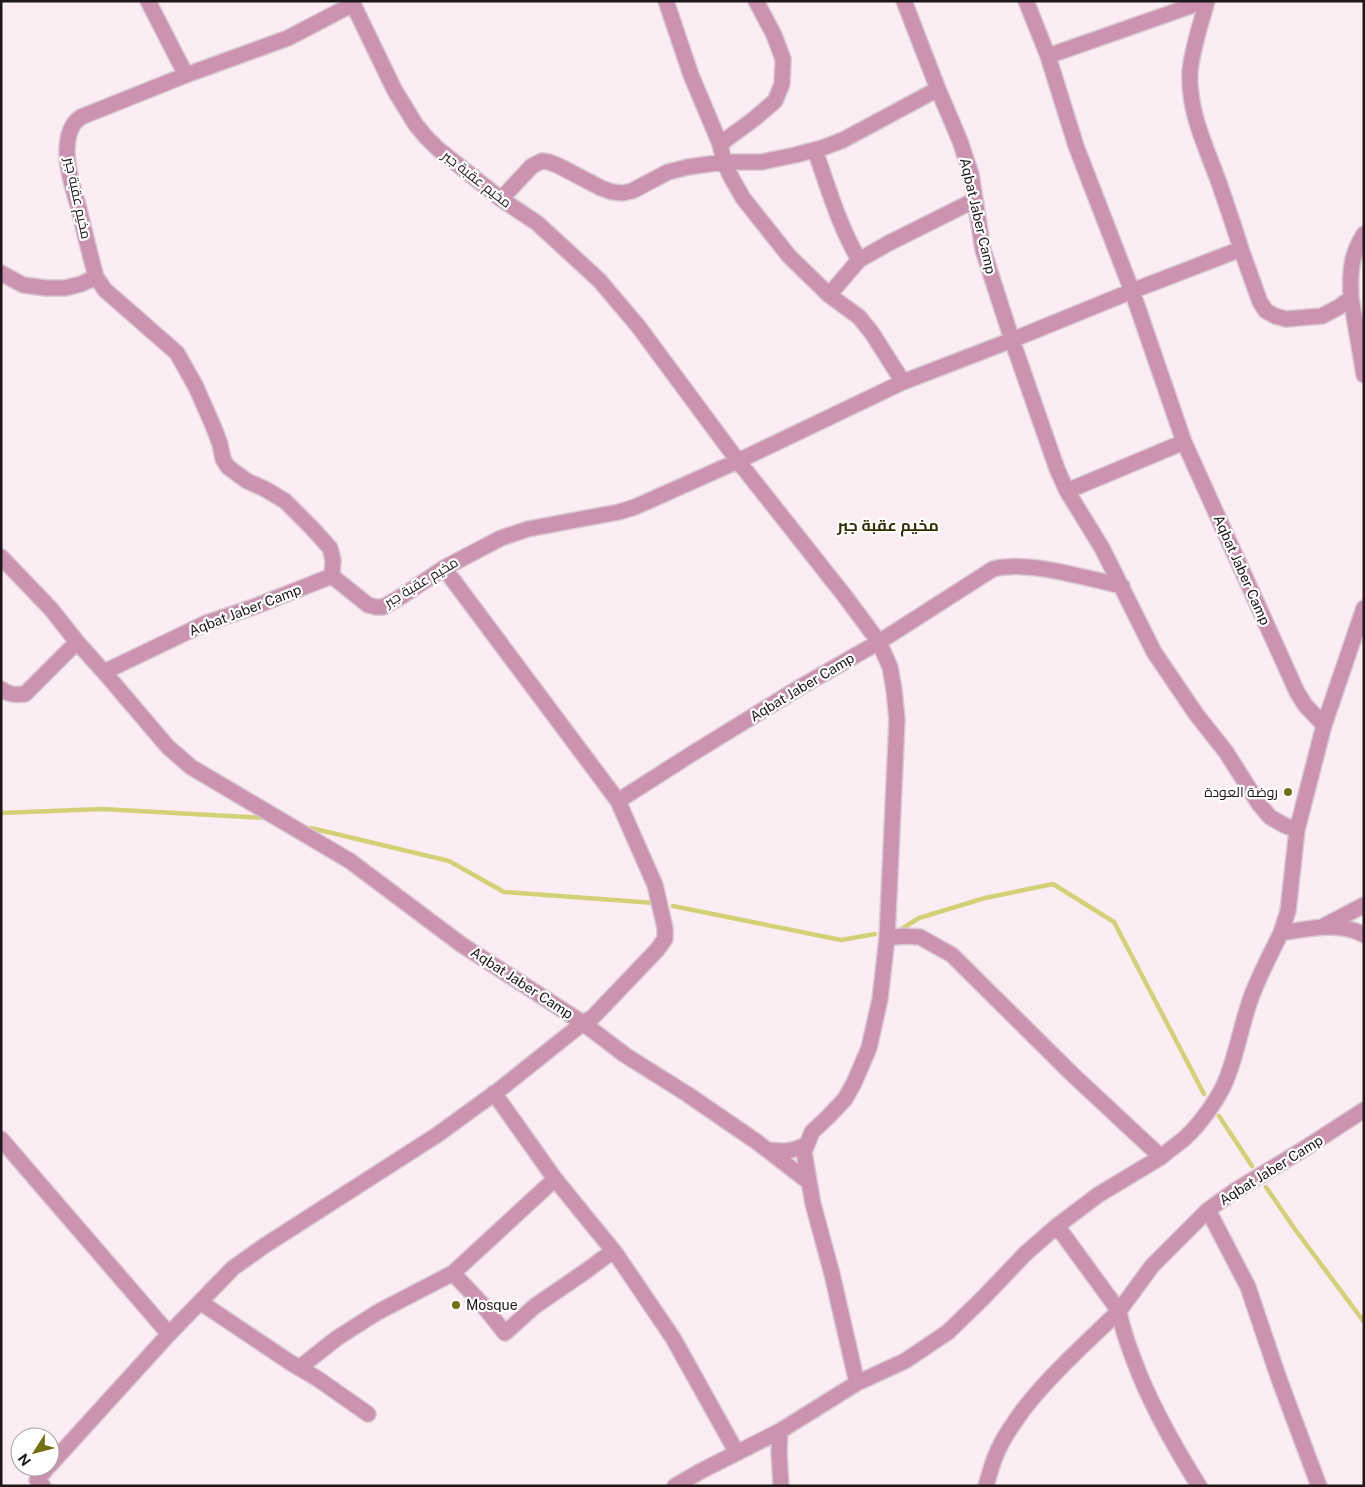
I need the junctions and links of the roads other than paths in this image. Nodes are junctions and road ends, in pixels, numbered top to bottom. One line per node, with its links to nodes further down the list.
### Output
1 (148, 1): 9 (street)
2 (666, 1): 11 (street)
3 (756, 1): 11 (street)
4 (904, 1): 10 (street, Aqbat Jaber Camp)
5 (1026, 1): 8 (street, Aqbat Jaber Camp)
6 (1206, 1): 8 (street); 17 (street)
7 (355, 2): 9 (street, مخيم عقبة جبر); 14 (street, مخيم عقبة جبر)
8 (1048, 56): 21 (street, Aqbat Jaber Camp)
9 (186, 75): 20 (street, مخيم عقبة جبر)
10 (938, 89): 12 (street); 15 (street, Aqbat Jaber Camp)
11 (720, 144): 13 (street)
12 (815, 150): 13 (street); 18 (street)
13 (724, 162): 14 (street); 22 (street)
14 (501, 199): 28 (street, مخيم عقبة جبر)
15 (975, 200): 18 (street); 24 (street, Aqbat Jaber Camp)
16 (1364, 234): 23 (street)
17 (1241, 249): 21 (street); 23 (street)
18 (859, 260): 22 (street)
19 (1, 273): 20 (street)
20 (96, 277): 32 (street, مخيم عقبة جبر)
21 (1132, 291): 24 (street); 27 (street, Aqbat Jaber Camp)
22 (829, 296): 26 (street)
23 (1351, 298): 25 (street)
24 (1012, 340): 26 (street); 29 (street, Aqbat Jaber Camp)
25 (1364, 375)
26 (903, 382): 28 (street)
27 (1184, 442): 29 (street); 39 (street, Aqbat Jaber Camp)
28 (738, 461): 31 (street, مخيم عقبة جبر); 36 (street)
29 (1066, 491): 33 (street, Aqbat Jaber Camp)
30 (1, 557): 35 (street, Aqbat Jaber Camp)
31 (444, 568): 32 (street, مخيم عقبة جبر); 40 (street)
32 (332, 576): 37 (street, Aqbat Jaber Camp)
33 (1122, 586): 36 (street, Aqbat Jaber Camp); 41 (street, Aqbat Jaber Camp)
34 (1364, 608): 39 (street)
35 (76, 642): 37 (street, Aqbat Jaber Camp); 38 (street)
36 (879, 642): 40 (street, Aqbat Jaber Camp); 46 (street)
37 (104, 672): 47 (street, Aqbat Jaber Camp)
38 (1, 689)
39 (1324, 726): 41 (street)
40 (618, 801): 47 (street, Aqbat Jaber Camp)
41 (1297, 830): 44 (street)
42 (1364, 905): 43 (street)
43 (1324, 926): 44 (street); 45 (street)
44 (1281, 933): 53 (street)
45 (1364, 936)
46 (887, 938): 51 (street); 53 (street)
47 (583, 1023): 48 (street); 52 (street)
48 (494, 1093): 54 (street); 60 (street)
49 (1364, 1110): 56 (street, Aqbat Jaber Camp)
50 (1, 1139): 62 (street)
51 (806, 1144): 52 (street); 55 (street)
52 (768, 1150): 55 (street)
53 (1161, 1156): 57 (street)
54 (556, 1179): 58 (street); 59 (street)
55 (809, 1182): 64 (street)
56 (1208, 1210): 61 (street, Aqbat Jaber Camp); 73 (street)
57 (1056, 1226): 61 (street); 64 (street)
58 (613, 1251): 59 (street); 67 (street)
59 (453, 1273): 63 (street)
60 (200, 1302): 62 (street); 63 (street)
61 (1119, 1311): 71 (street, Aqbat Jaber Camp); 72 (street)
62 (169, 1334): 68 (street)
63 (300, 1368): 65 (street)
64 (857, 1383): 66 (street)
65 (368, 1414)
66 (780, 1432): 67 (street); 70 (street)
67 (737, 1453): 69 (street)
68 (60, 1454)
69 (675, 1486)
70 (781, 1486)
71 (986, 1486)
72 (1199, 1486)
73 (1320, 1486)

